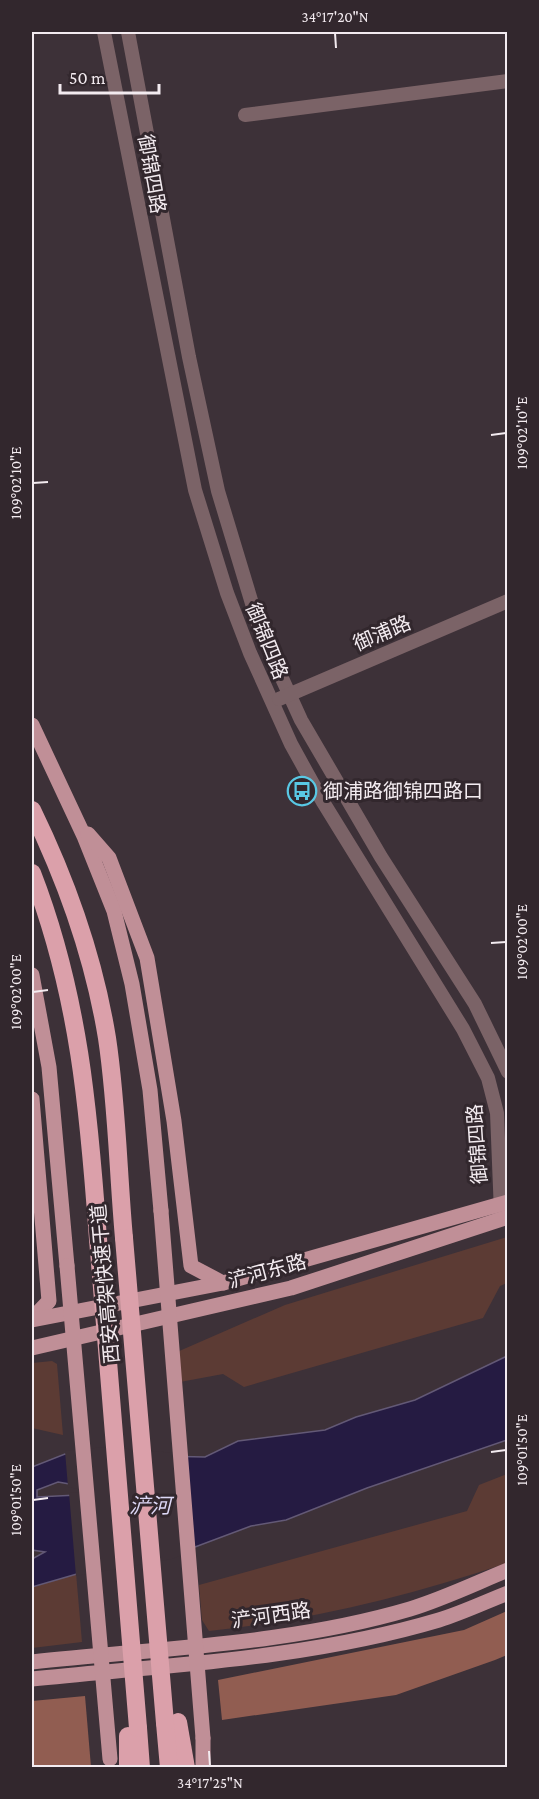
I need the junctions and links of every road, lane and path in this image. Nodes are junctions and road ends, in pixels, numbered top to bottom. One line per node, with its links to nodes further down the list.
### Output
1 (104, 32): 7 (street, 御锦四路)
2 (128, 32): 6 (street, 御锦四路)
3 (507, 81): 4 (street)
4 (245, 115)
5 (507, 601): 6 (street, 御浦路)
6 (288, 695): 7 (street, 御浦路); 13 (street, 御锦四路)
7 (272, 703): 15 (street, 御锦四路)
8 (32, 725): 10 (main road)
9 (32, 810): 23 (highway, 西安高架快速干道, bridge)
10 (77, 821): 16 (main road); 30 (main road, bridge)
11 (32, 873): 24 (highway, 西安高架快速干道, bridge)
12 (32, 975): 25 (main road, bridge)
13 (507, 1072)
14 (32, 1100): 17 (main road)
15 (504, 1211): 16 (main road, 浐河东路); 18 (main road, 浐河东路)
16 (223, 1283): 17 (main road, 浐河东路)
17 (32, 1320)
18 (32, 1348)
19 (507, 1570): 21 (main road, 浐河西路)
20 (507, 1593): 22 (main road, 浐河西路)
21 (32, 1662)
22 (32, 1679)
23 (171, 1722): 28 (highway, 西安高架快速干道); 29 (highway)
24 (133, 1728): 26 (highway); 27 (highway, 西安高架快速干道)
25 (110, 1763)
26 (128, 1767)
27 (141, 1767)
28 (169, 1767)
29 (186, 1767)
30 (203, 1767)

